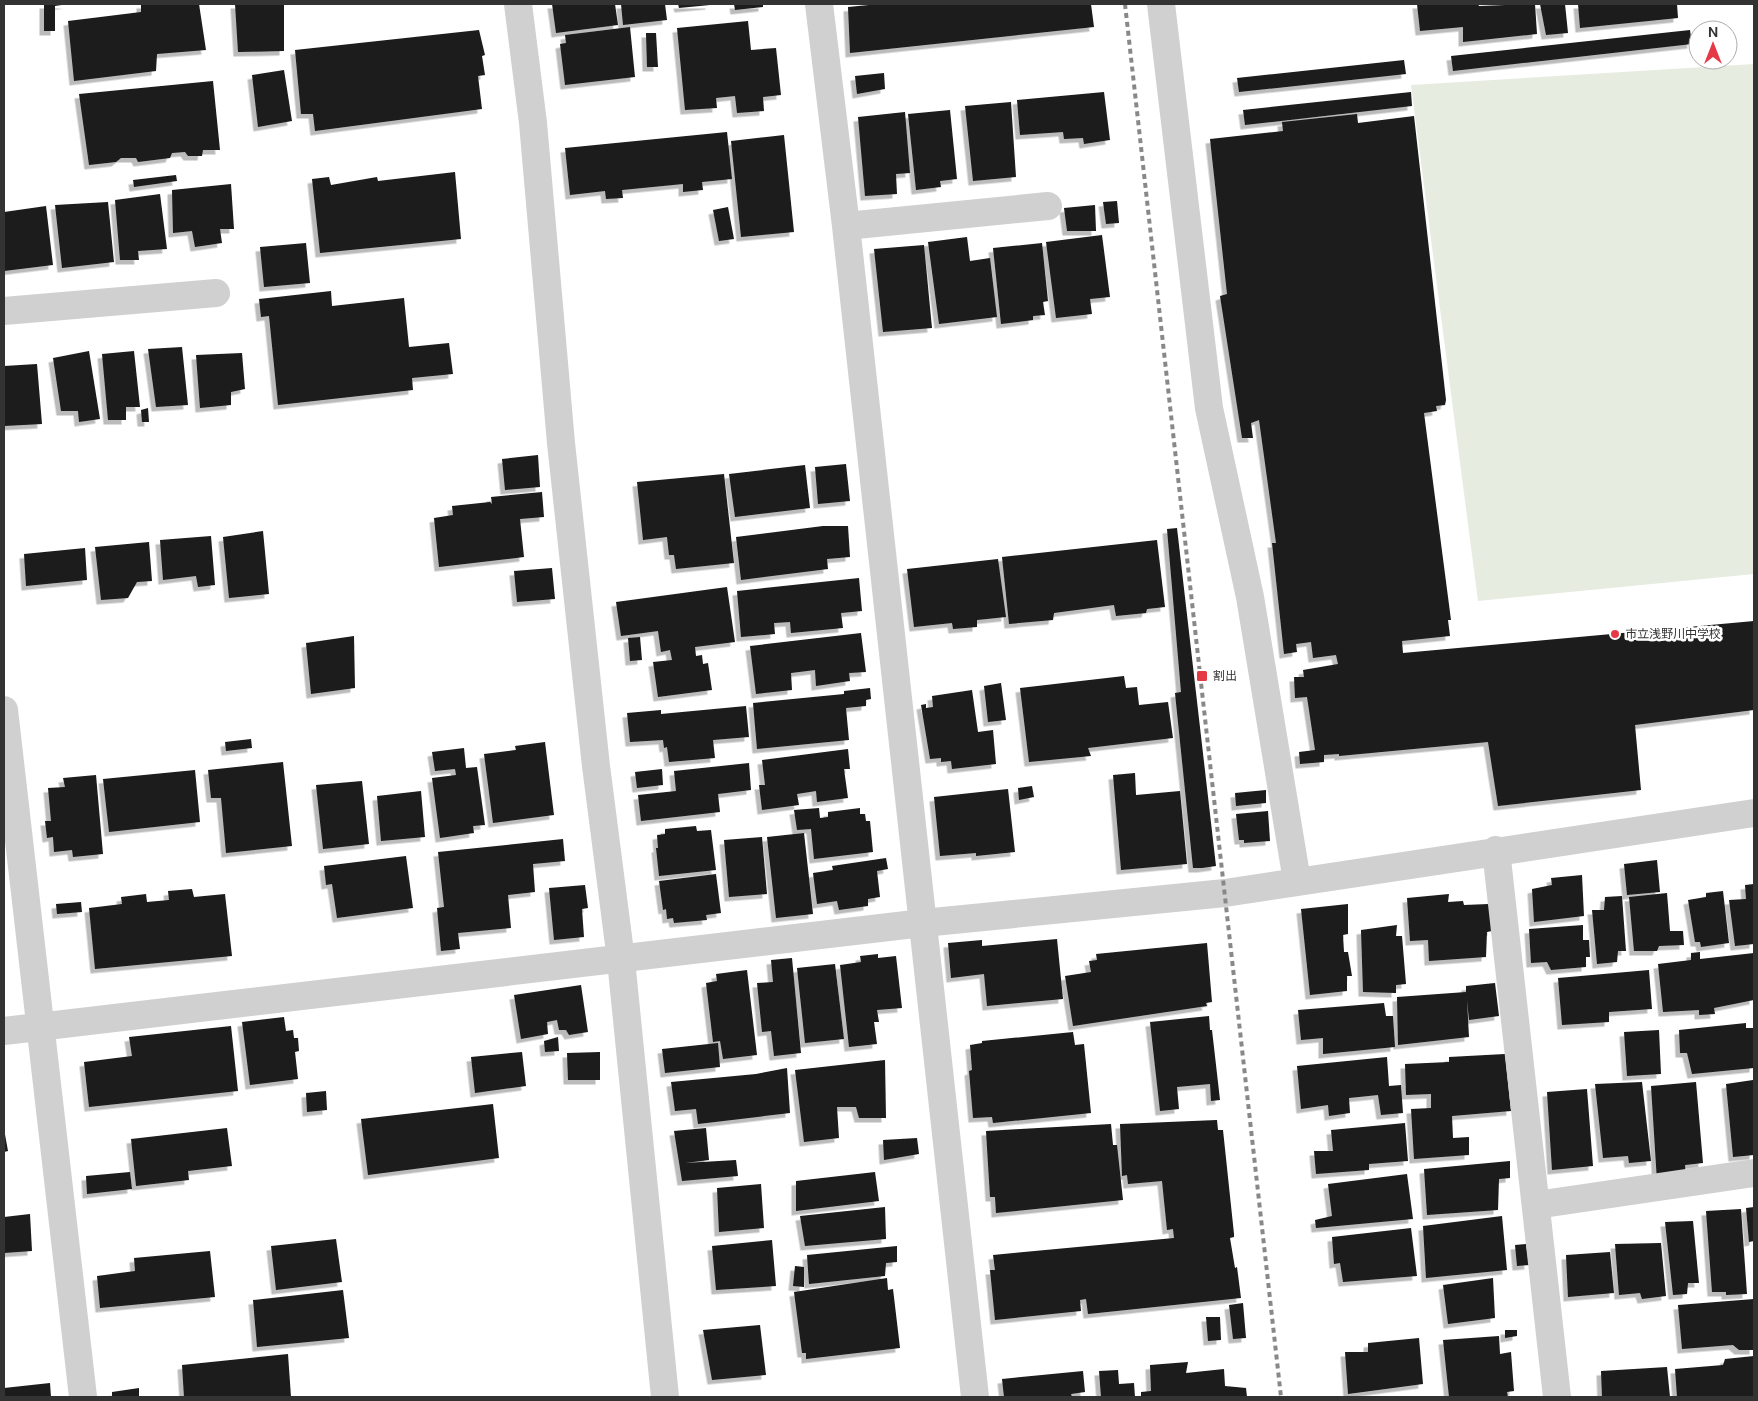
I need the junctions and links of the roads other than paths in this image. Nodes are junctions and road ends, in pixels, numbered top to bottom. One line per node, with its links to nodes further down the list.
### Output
1 (518, 4): 14 (street)
2 (818, 4): 5 (street)
3 (1161, 4): 12 (street)
4 (1048, 206): 5 (street)
5 (846, 226): 13 (street)
6 (216, 293): 7 (street)
7 (4, 311)
8 (4, 710): 9 (street)
9 (8, 791): 15 (street)
10 (1754, 813): 11 (street)
11 (1496, 850): 12 (street); 18 (street)
12 (1297, 881): 13 (street)
13 (923, 923): 14 (street); 21 (street)
14 (621, 960): 15 (street); 20 (street)
15 (41, 1027): 16 (street); 19 (street)
16 (4, 1031)
17 (1754, 1173): 18 (street)
18 (1536, 1205): 22 (street)
19 (83, 1397)
20 (665, 1397)
21 (975, 1397)
22 (1557, 1397)

